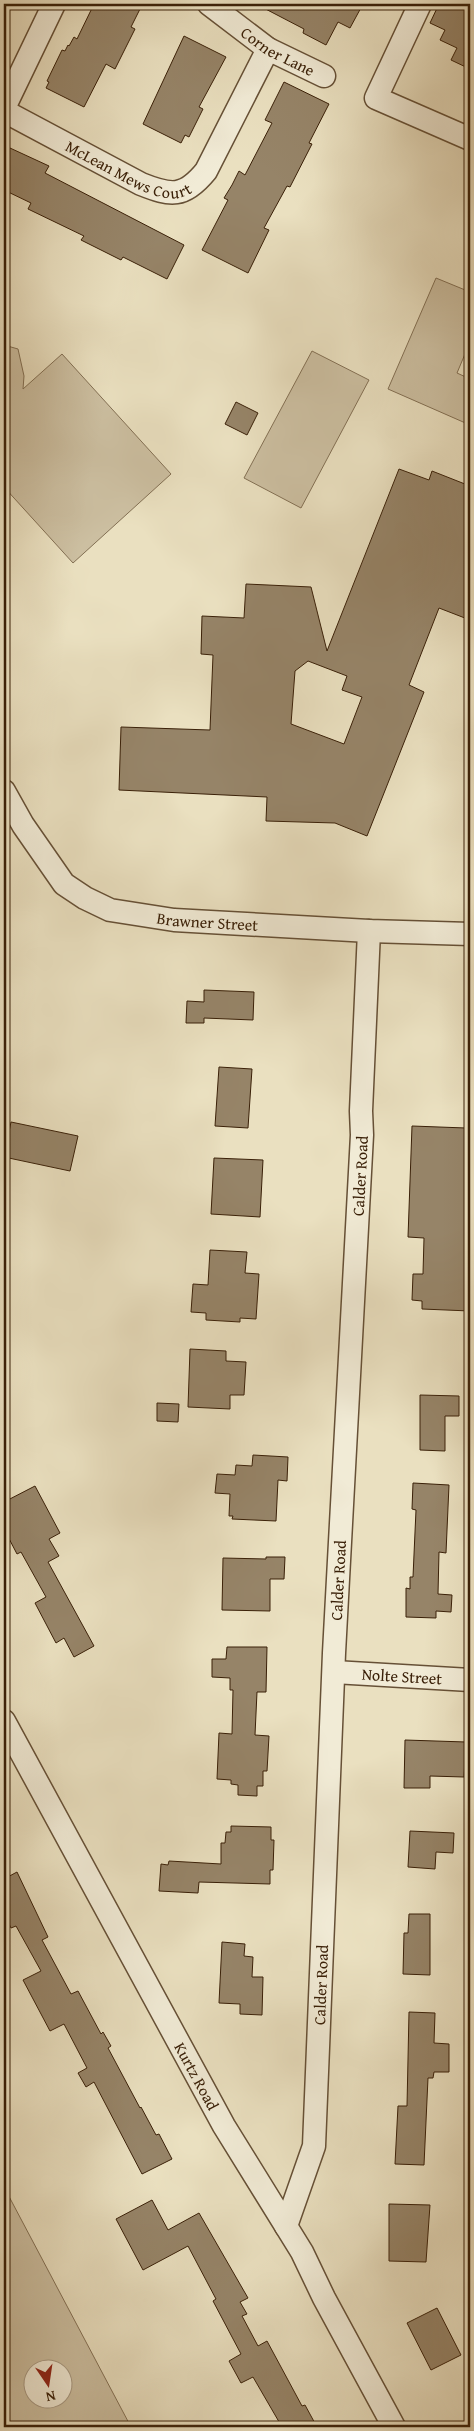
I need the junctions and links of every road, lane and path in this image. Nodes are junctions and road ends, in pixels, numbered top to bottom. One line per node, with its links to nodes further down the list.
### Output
1 (54, 4): 6 (street, McLean Mews Court)
2 (210, 4): 4 (street, Corner Lane)
3 (420, 4): 7 (street)
4 (268, 49): 5 (street, Corner Lane); 6 (street, McLean Mews Court)
5 (324, 76)
6 (4, 109)
7 (470, 139)
8 (4, 790): 9 (street, Brawner Street)
9 (369, 931): 10 (street, Brawner Street); 11 (street, Calder Road)
10 (470, 934)
11 (334, 1672): 12 (street, Nolte Street); 14 (street, Calder Road)
12 (470, 1680)
13 (4, 1721): 14 (street, Kurtz Road)
14 (286, 2226): 15 (street, Kurtz Road)
15 (394, 2427)

